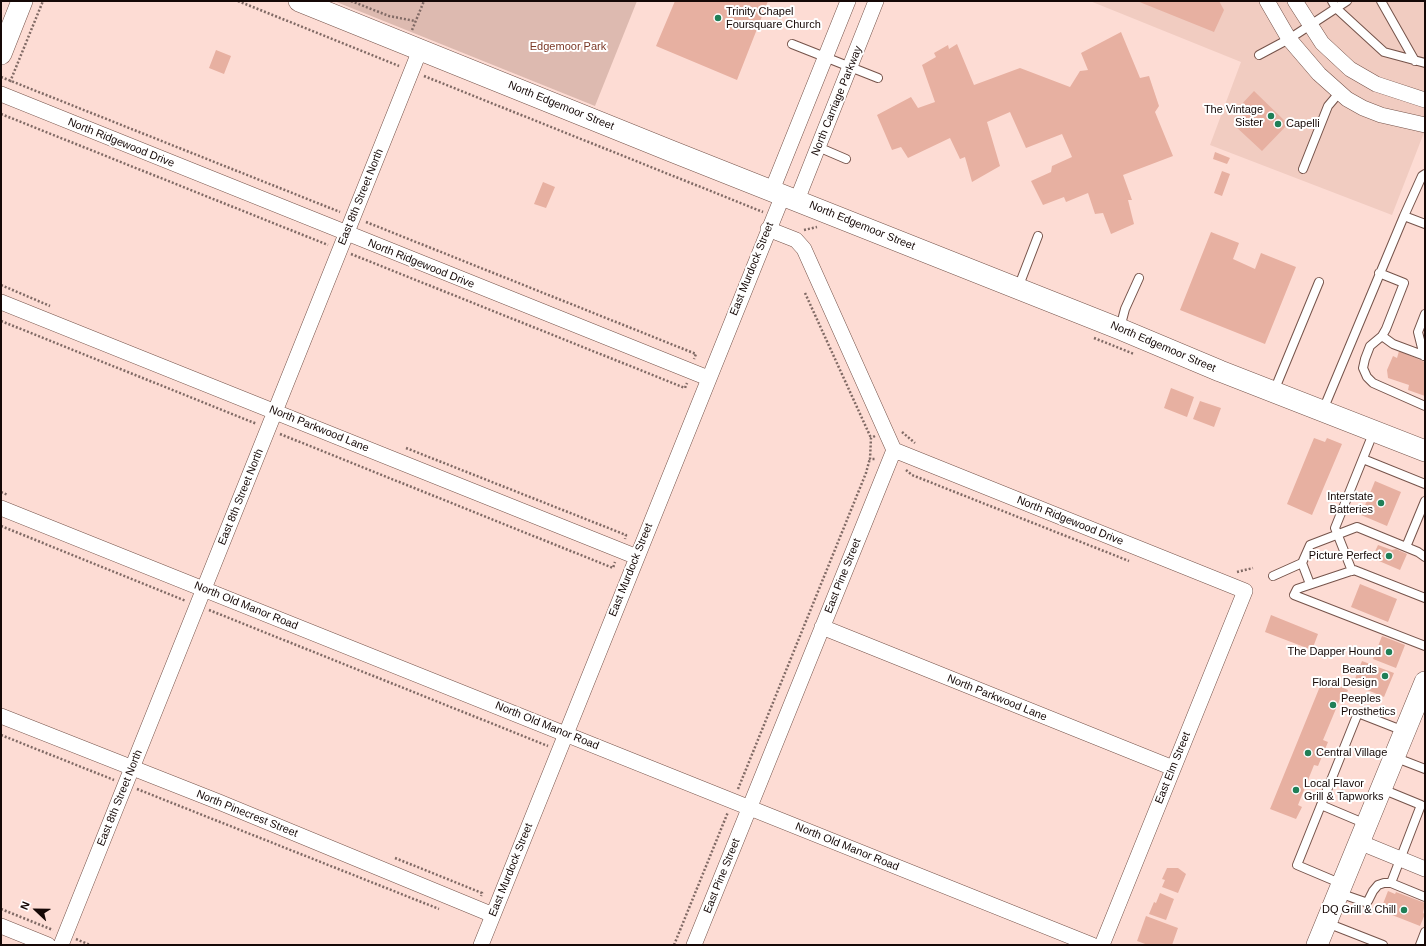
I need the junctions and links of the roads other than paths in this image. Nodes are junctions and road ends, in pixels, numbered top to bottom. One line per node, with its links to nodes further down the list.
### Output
1 (22, 1): 14 (street)
2 (299, 1): 13 (street, North Edgemoor Street)
3 (848, 1): 16 (street)
4 (876, 1): 19 (street, North Carriage Parkway)
5 (1267, 1): 11 (street)
6 (1295, 1): 10 (street)
7 (1347, 1): 9 (lane)
8 (1381, 1): 17 (lane)
9 (1334, 4): 10 (lane); 17 (lane)
10 (1310, 25): 11 (lane); 23 (street)
11 (1289, 39): 15 (lane); 22 (street)
12 (792, 44): 16 (lane)
13 (420, 50): 29 (street, North Edgemoor Street); 33 (street, East 8th Street North)
14 (1, 54)
15 (1259, 55)
16 (825, 57): 19 (lane); 29 (street)
17 (1415, 61): 18 (lane)
18 (1425, 64)
19 (850, 67): 20 (lane); 25 (street, North Carriage Parkway)
20 (878, 78)
21 (4, 91): 33 (street, North Ridgewood Drive)
22 (1339, 93): 24 (street); 27 (lane)
23 (1425, 100)
24 (1425, 125)
25 (818, 147): 26 (lane); 29 (street, North Carriage Parkway)
26 (846, 159)
27 (1303, 170)
28 (1425, 174): 30 (lane)
29 (784, 195): 31 (street, East Murdock Street); 38 (street, North Edgemoor Street)
30 (1404, 216): 32 (lane); 35 (lane)
31 (771, 223): 44 (street, East Murdock Street); 50 (street)
32 (1425, 224)
33 (346, 234): 44 (street, North Ridgewood Drive); 48 (street, East 8th Street North)
34 (1038, 236): 38 (lane)
35 (1380, 273): 42 (lane); 47 (lane)
36 (1139, 278): 41 (lane)
37 (1319, 282): 45 (lane)
38 (1018, 288): 41 (street, North Edgemoor Street)
39 (1, 302): 48 (street, North Parkwood Lane)
40 (1425, 314): 43 (lane)
41 (1120, 328): 45 (street, North Edgemoor Street)
42 (1382, 336): 43 (lane); 46 (lane)
43 (1425, 356)
44 (708, 378): 58 (street, East Murdock Street)
45 (1274, 392): 47 (street, North Edgemoor Street)
46 (1425, 406)
47 (1323, 411): 49 (street, North Edgemoor Street)
48 (275, 412): 58 (street, North Parkwood Lane); 64 (street, East 8th Street North)
49 (1374, 431): 51 (street, North Edgemoor Street); 52 (lane)
50 (894, 450): 65 (street, North Ridgewood Drive); 67 (street, East Pine Street)
51 (1425, 450)
52 (1363, 459): 53 (lane); 56 (lane)
53 (1425, 484)
54 (1424, 505): 57 (lane)
55 (1, 508): 64 (street, North Old Manor Road)
56 (1338, 534): 57 (lane); 60 (lane); 61 (lane)
57 (1406, 547): 59 (lane)
58 (637, 557): 72 (street, East Murdock Street)
59 (1425, 557)
60 (1302, 563): 62 (lane); 63 (lane)
61 (1352, 571): 63 (lane); 66 (lane)
62 (1273, 576)
63 (1310, 584): 68 (lane)
64 (204, 589): 72 (street, North Old Manor Road); 74 (street, East 8th Street North)
65 (1245, 591): 75 (street, East Elm Street)
66 (1425, 598)
67 (822, 628): 75 (street, North Parkwood Lane); 79 (street, East Pine Street)
68 (1425, 646)
69 (1424, 688): 71 (street)
70 (1, 716): 74 (street, North Pinecrest Street)
71 (1405, 731): 73 (street); 78 (lane)
72 (566, 733): 79 (street, North Old Manor Road); 86 (street, East Murdock Street)
73 (1394, 756): 76 (lane); 77 (street)
74 (132, 768): 86 (street, North Pinecrest Street); 90 (street, East 8th Street North)
75 (1173, 768): 95 (street, East Elm Street)
76 (1425, 769)
77 (1381, 788): 80 (street); 81 (lane)
78 (1321, 805): 80 (lane); 84 (lane)
79 (750, 807): 93 (street, East Pine Street); 94 (street, North Old Manor Road)
80 (1363, 833): 81 (street); 84 (street)
81 (1400, 859): 82 (street); 83 (lane)
82 (1425, 869)
83 (1391, 883): 84 (lane); 85 (lane)
84 (1340, 889): 87 (street)
85 (1425, 897)
86 (493, 915): 92 (street, East Murdock Street)
87 (1326, 922): 96 (street); 97 (lane)
88 (1, 926): 91 (street)
89 (1425, 932): 98 (lane)
90 (63, 940)
91 (48, 945)
92 (481, 945)
93 (694, 945)
94 (1092, 945)
95 (1102, 945)
96 (1317, 945)
97 (1383, 945)
98 (1420, 945)

